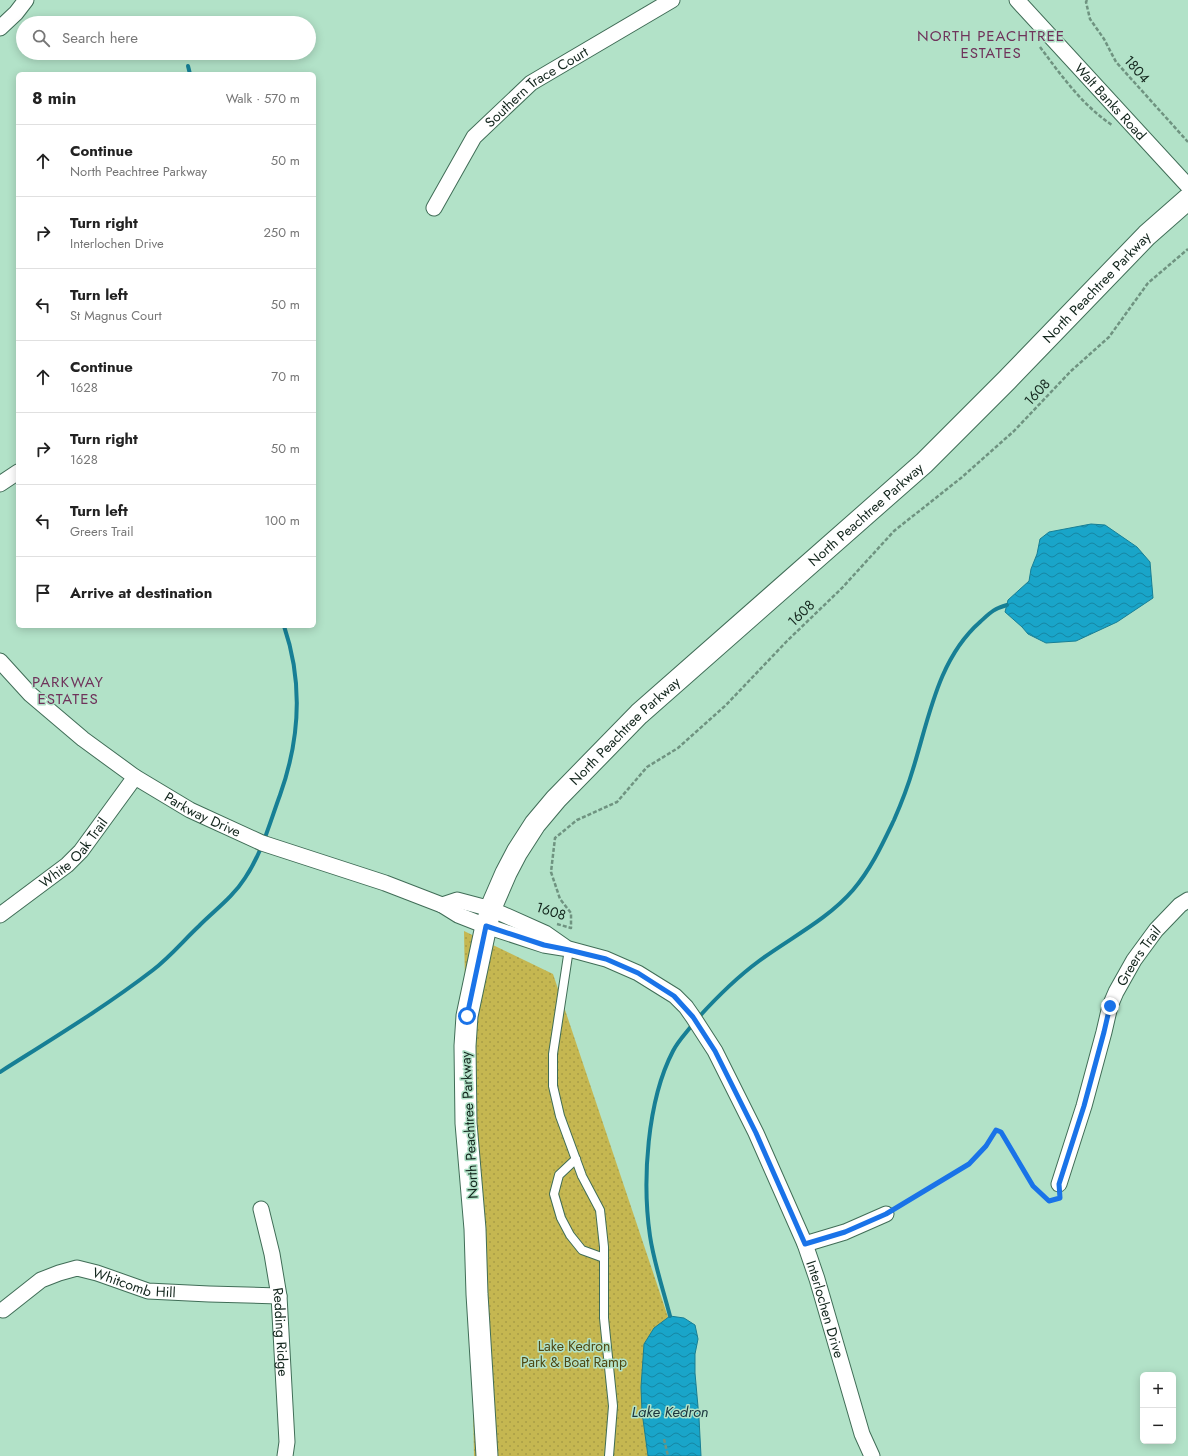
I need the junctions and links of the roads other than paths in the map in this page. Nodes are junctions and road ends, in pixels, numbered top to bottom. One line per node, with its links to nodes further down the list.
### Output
1 (26, 0): 4 (street)
2 (672, 0): 7 (street, Southern Trace Court)
3 (1017, 0): 5 (street, Walt Banks Road)
4 (0, 28)
5 (1188, 186)
6 (1188, 199): 14 (street, North Peachtree Parkway)
7 (434, 208)
8 (16, 473): 9 (street)
9 (0, 484)
10 (0, 661): 11 (street, Parkway Drive)
11 (135, 777): 13 (street, White Oak Trail); 14 (street, Parkway Drive)
12 (1188, 900): 17 (street, Greers Trail)
13 (0, 915)
14 (488, 917): 15 (street, Interlochen Drive); 25 (street, North Peachtree Parkway)
15 (569, 950): 16 (lane); 20 (street, Interlochen Drive)
16 (576, 1159): 21 (lane); 21 (lane)
17 (1059, 1184)
18 (261, 1209): 22 (street, Redding Ridge)
19 (886, 1214): 20 (street)
20 (805, 1244): 27 (street, Interlochen Drive)
21 (604, 1258): 26 (lane)
22 (278, 1296): 23 (street, Whitcomb Hill); 24 (street, Redding Ridge)
23 (3, 1310)
24 (285, 1456)
25 (488, 1456)
26 (609, 1456)
27 (872, 1456)

